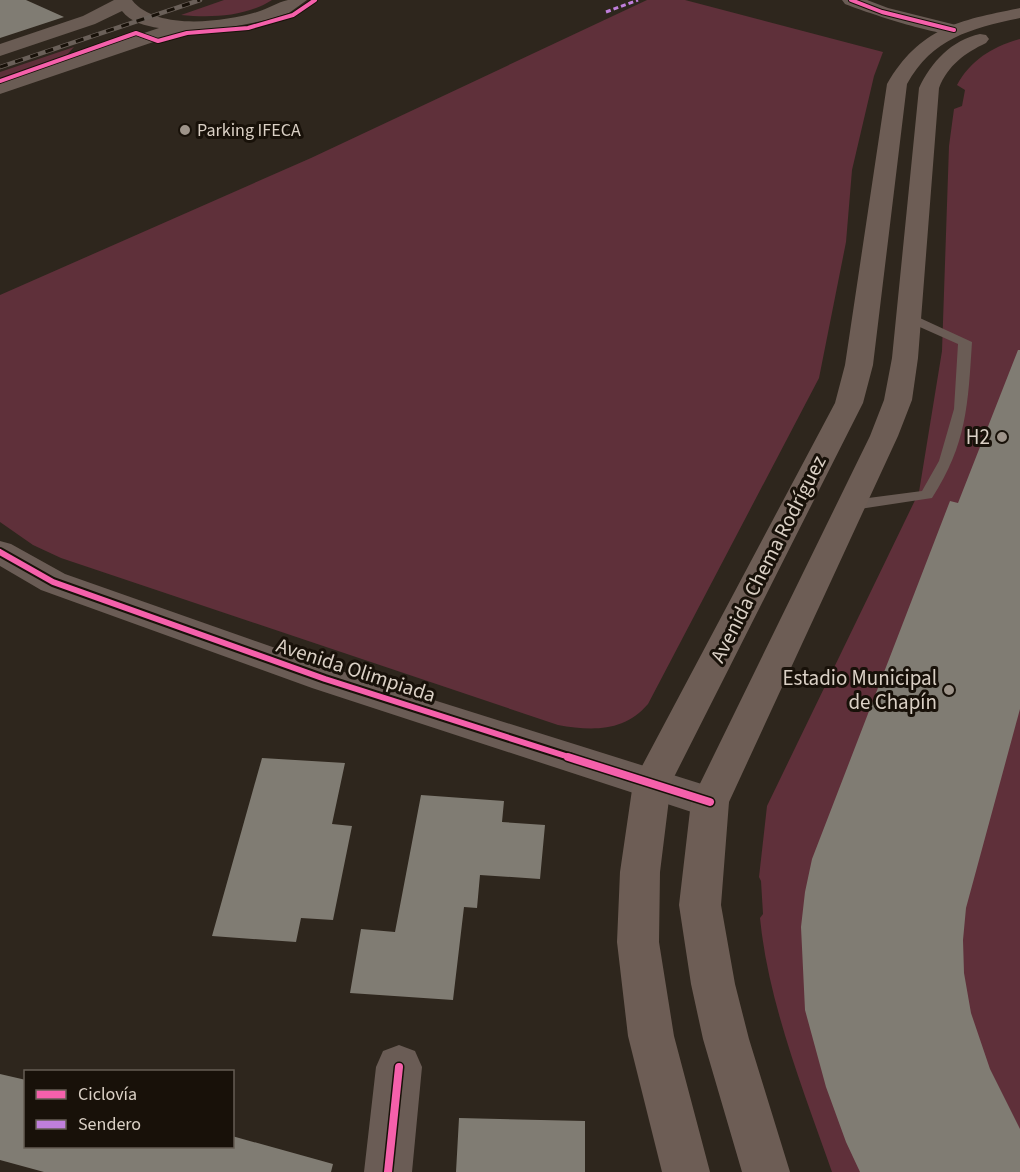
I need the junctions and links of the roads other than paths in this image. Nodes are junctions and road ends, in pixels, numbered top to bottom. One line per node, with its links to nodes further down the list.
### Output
1 (298, 0): 5 (main road)
2 (851, 0): 7 (street)
3 (123, 1): 5 (main road); 8 (main road)
4 (1020, 13): 7 (main road, Avenida Chema Rodríguez)
5 (211, 26): 9 (main road)
6 (1020, 26): 10 (main road)
7 (954, 30): 13 (main road, Avenida Chema Rodríguez)
8 (0, 50)
9 (0, 88)
10 (909, 317): 11 (main road); 11 (lane)
11 (853, 505): 14 (main road)
12 (0, 552): 13 (street, Avenida Olimpiada)
13 (652, 783): 14 (street, Avenida Olimpiada); 17 (main road, Avenida Chema Rodríguez)
14 (710, 802): 18 (main road)
15 (399, 1067): 16 (street)
16 (388, 1172)
17 (686, 1172)
18 (766, 1172)

